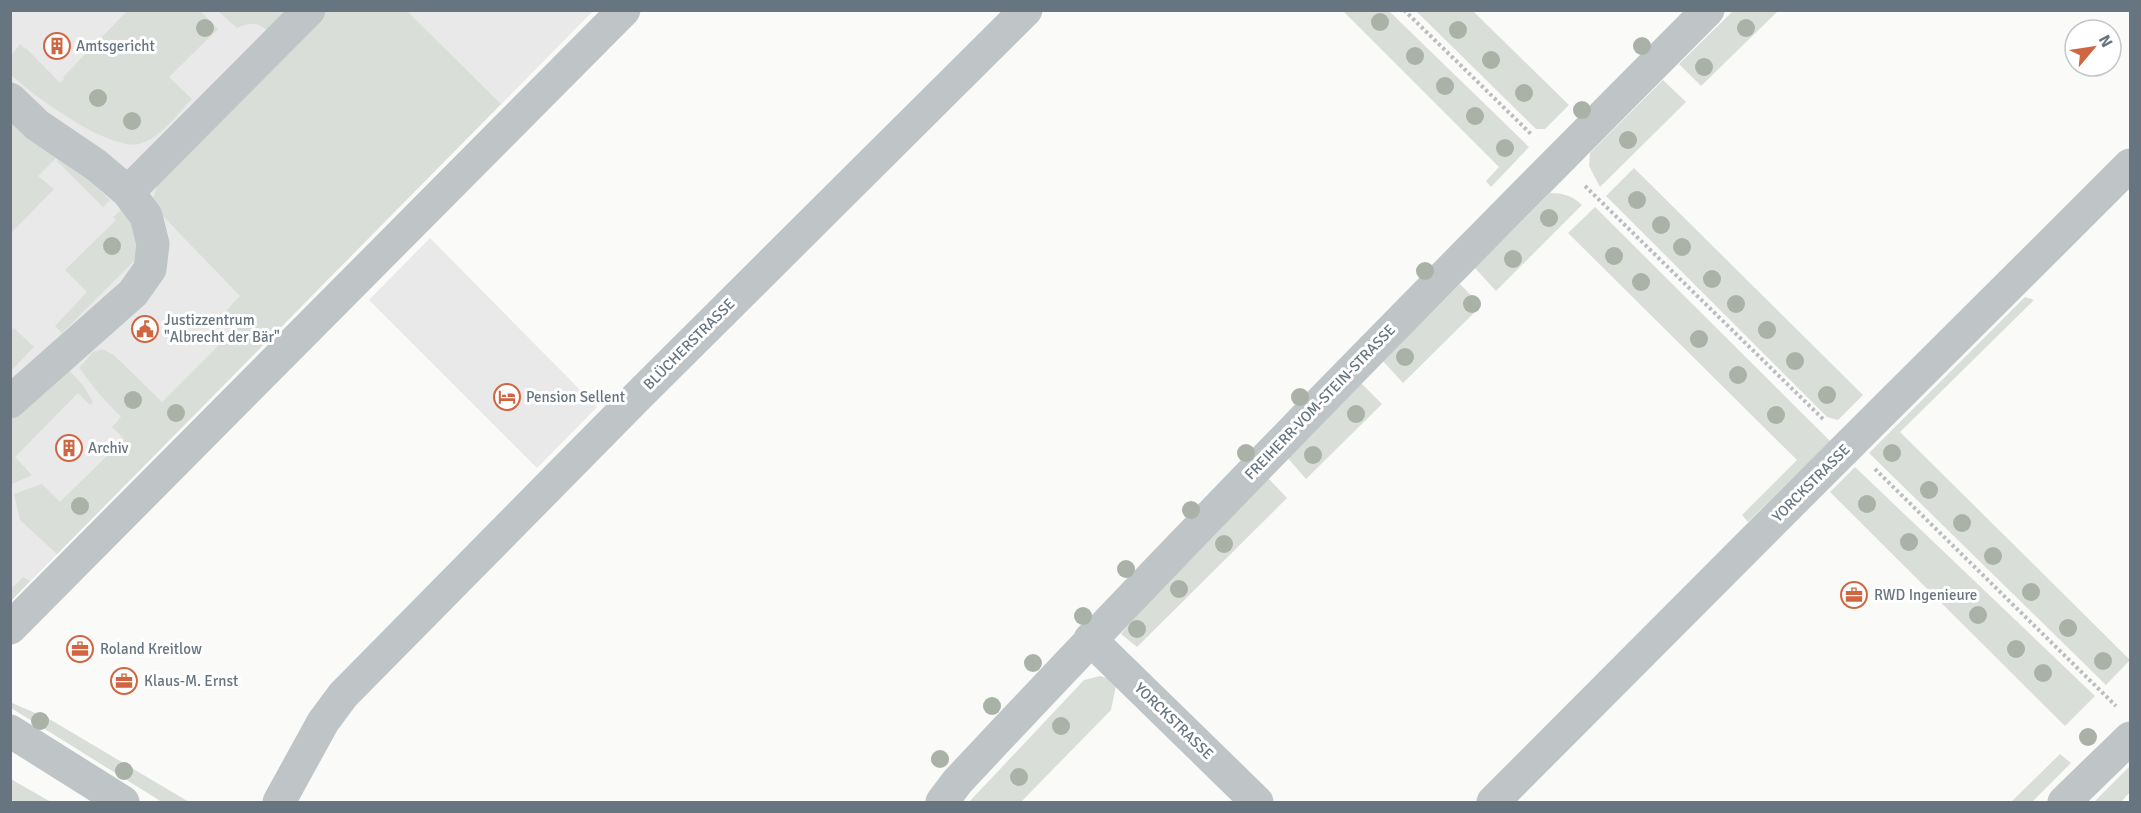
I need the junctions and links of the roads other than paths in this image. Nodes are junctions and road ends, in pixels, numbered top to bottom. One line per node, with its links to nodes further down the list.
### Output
1 (309, 10): 7 (street)
2 (624, 10): 9 (street)
3 (1026, 10): 14 (street, BLÜCHERSTRASSE)
4 (1708, 10): 10 (street, FREIHERR-VOM-STEIN-STRASSE)
5 (10, 99): 7 (street)
6 (2130, 165): 17 (street, YORCKSTRASSE)
7 (128, 192): 8 (street)
8 (10, 402)
9 (10, 628)
10 (1090, 639): 15 (street, FREIHERR-VOM-STEIN-STRASSE); 16 (street, YORCKSTRASSE)
11 (2126, 725): 18 (street)
12 (10, 731): 13 (street)
13 (123, 802)
14 (279, 802)
15 (942, 802)
16 (1257, 802)
17 (1493, 802)
18 (2064, 802)

